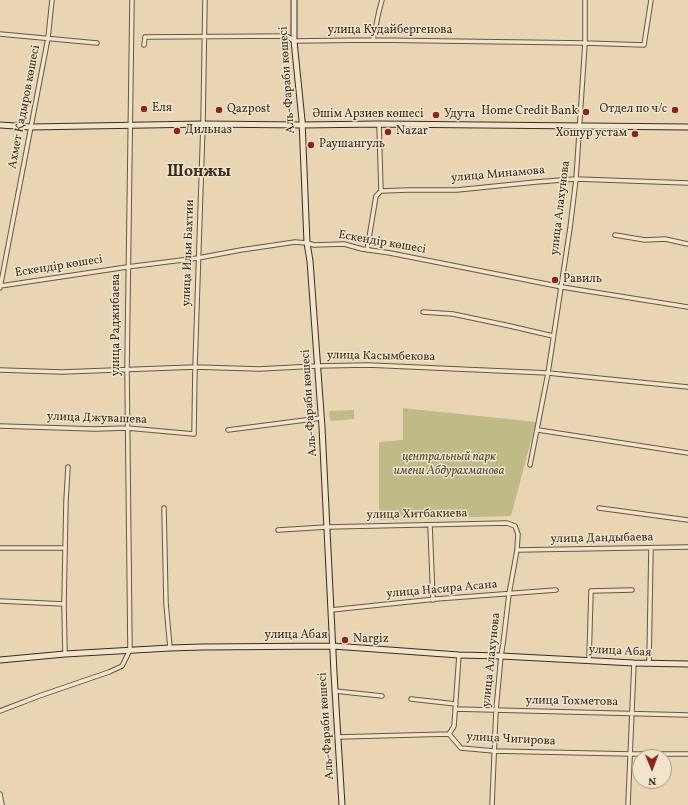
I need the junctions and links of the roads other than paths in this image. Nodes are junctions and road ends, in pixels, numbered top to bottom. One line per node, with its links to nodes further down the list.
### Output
1 (52, 0): 10 (street, Ахмет Қадыров көшесі)
2 (132, 0): 19 (street, улица Раджибаева)
3 (205, 0): 9 (street, улица Ильи Бахтии)
4 (294, 0): 11 (main road, Аль-Фараби көшесі)
5 (382, 0): 12 (street)
6 (585, 0): 14 (street, улица Алахунова)
7 (651, 0): 14 (street, улица Кудайбергенова)
8 (0, 34): 10 (street)
9 (204, 37): 11 (street, улица Кудайбергенова); 15 (street, улица Кудайбергенова); 16 (street, улица Ильи Бахтии)
10 (48, 38): 13 (street); 22 (street, Ахмет Қадыров көшесі)
11 (294, 40): 12 (street, улица Кудайбергенова); 20 (main road, Аль-Фараби көшесі)
12 (373, 40): 14 (street, улица Кудайбергенова)
13 (97, 43)
14 (585, 43): 21 (street, улица Алахунова)
15 (144, 45)
16 (203, 124): 19 (main road, Әшім Арзиев көшесі); 20 (main road, Әшім Арзиев көшесі); 31 (street, улица Ильи Бахтии)
17 (379, 124): 20 (main road, Әшім Арзиев көшесі); 21 (main road, Әшім Арзиев көшесі); 26 (street)
18 (0, 125): 22 (main road, Әшім Арзиев көшесі)
19 (129, 125): 22 (main road, Әшім Арзиев көшесі); 32 (street, улица Раджибаева)
20 (302, 125): 28 (main road, Аль-Фараби көшесі)
21 (579, 126): 23 (main road, Әшім Арзиев көшесі); 24 (street, улица Алахунова)
22 (31, 127): 33 (street, Ахмет Қадыров көшесі)
23 (688, 128)
24 (576, 179): 25 (street, улица Минамова); 26 (street, улица Минамова); 34 (street, улица Алахунова)
25 (688, 183)
26 (381, 191): 30 (street)
27 (614, 235): 29 (street)
28 (307, 243): 30 (street, Ескендір көшесі); 31 (street, Ескендір көшесі); 39 (main road, Аль-Фараби көшесі)
29 (688, 244)
30 (367, 250): 34 (street, Ескендір көшесі)
31 (198, 258): 32 (street, Ескендір көшесі); 38 (street, улица Ильи Бахтии)
32 (128, 267): 33 (street, Ескендір көшесі); 40 (street, улица Раджибаева)
33 (0, 287)
34 (562, 287): 35 (street, Ескендір көшесі); 37 (street, улица Алахунова)
35 (688, 307)
36 (423, 312): 37 (street)
37 (553, 336): 42 (street, улица Алахунова)
38 (195, 366): 39 (street, улица Касымбекова); 40 (street, улица Касымбекова); 49 (street, улица Ильи Бахтии)
39 (317, 366): 42 (street, улица Касымбекова); 44 (main road, Аль-Фараби көшесі)
40 (127, 369): 41 (street, улица Касымбекова); 46 (street, улица Раджибаева)
41 (0, 370)
42 (548, 372): 43 (street, улица Касымбекова); 48 (street, улица Алахунова)
43 (688, 387)
44 (321, 418): 47 (street); 58 (main road, Аль-Фараби көшесі)
45 (0, 426): 46 (street, улица Джувашева)
46 (127, 428): 49 (street, улица Джувашева); 74 (street, улица Раджибаева)
47 (228, 430)
48 (538, 430): 50 (street); 51 (street, улица Алахунова)
49 (194, 434)
50 (688, 454)
51 (530, 464)
52 (68, 467): 62 (street)
53 (164, 508): 73 (street)
54 (599, 508): 55 (street)
55 (688, 520)
56 (507, 523): 57 (street, улица Хитбакиева); 64 (street, улица Алахунова)
57 (430, 525): 58 (street, улица Хитбакиева); 68 (street)
58 (327, 527): 59 (street, улица Хитбакиева); 71 (main road, Аль-Фараби көшесі)
59 (278, 530)
60 (688, 547): 63 (street, улица Дандыбаева)
61 (0, 548): 62 (street)
62 (65, 548): 70 (street)
63 (651, 548): 64 (street, улица Дандыбаева); 81 (street)
64 (517, 550): 67 (street, улица Алахунова)
65 (556, 590): 67 (street, улица Насира Асана)
66 (632, 590): 79 (street)
67 (509, 594): 68 (street, улица Насира Асана); 77 (street, улица Алахунова)
68 (433, 600): 71 (street, улица Насира Асана)
69 (0, 601): 70 (street)
70 (64, 604): 75 (street)
71 (331, 610): 72 (main road, Аль-Фараби көшесі)
72 (332, 646): 73 (main road, улица Абая); 76 (main road, улица Абая); 83 (main road, Аль-Фараби көшесі)
73 (170, 648): 74 (main road, улица Абая)
74 (130, 650): 75 (main road, улица Абая); 89 (street)
75 (65, 654): 78 (main road, улица Абая)
76 (459, 655): 77 (main road, улица Абая); 86 (street)
77 (501, 656): 79 (main road, улица Абая); 88 (street, улица Алахунова)
78 (0, 660)
79 (589, 660): 80 (main road, улица Абая)
80 (634, 663): 81 (main road, улица Абая); 90 (street)
81 (649, 663): 82 (main road, улица Абая)
82 (688, 664)
83 (335, 691): 84 (street); 93 (main road, Аль-Фараби көшесі)
84 (382, 696)
85 (411, 699): 86 (street)
86 (456, 704): 87 (street)
87 (455, 709): 88 (street, улица Тохметова); 92 (street)
88 (496, 710): 90 (street, улица Тохметова); 94 (street, улица Алахунова)
89 (0, 711)
90 (632, 713): 91 (street, улица Тохметова); 95 (street)
91 (688, 715)
92 (449, 734): 93 (street, улица Чигирова); 94 (street, улица Чигирова)
93 (338, 737): 99 (main road, Аль-Фараби көшесі)
94 (494, 751): 95 (street, улица Чигирова); 100 (street, улица Алахунова)
95 (631, 754): 96 (street, улица Чигирова); 101 (street)
96 (688, 754)
97 (0, 794): 98 (street)
98 (2, 805)
99 (342, 805)
100 (492, 805)
101 (628, 805)

